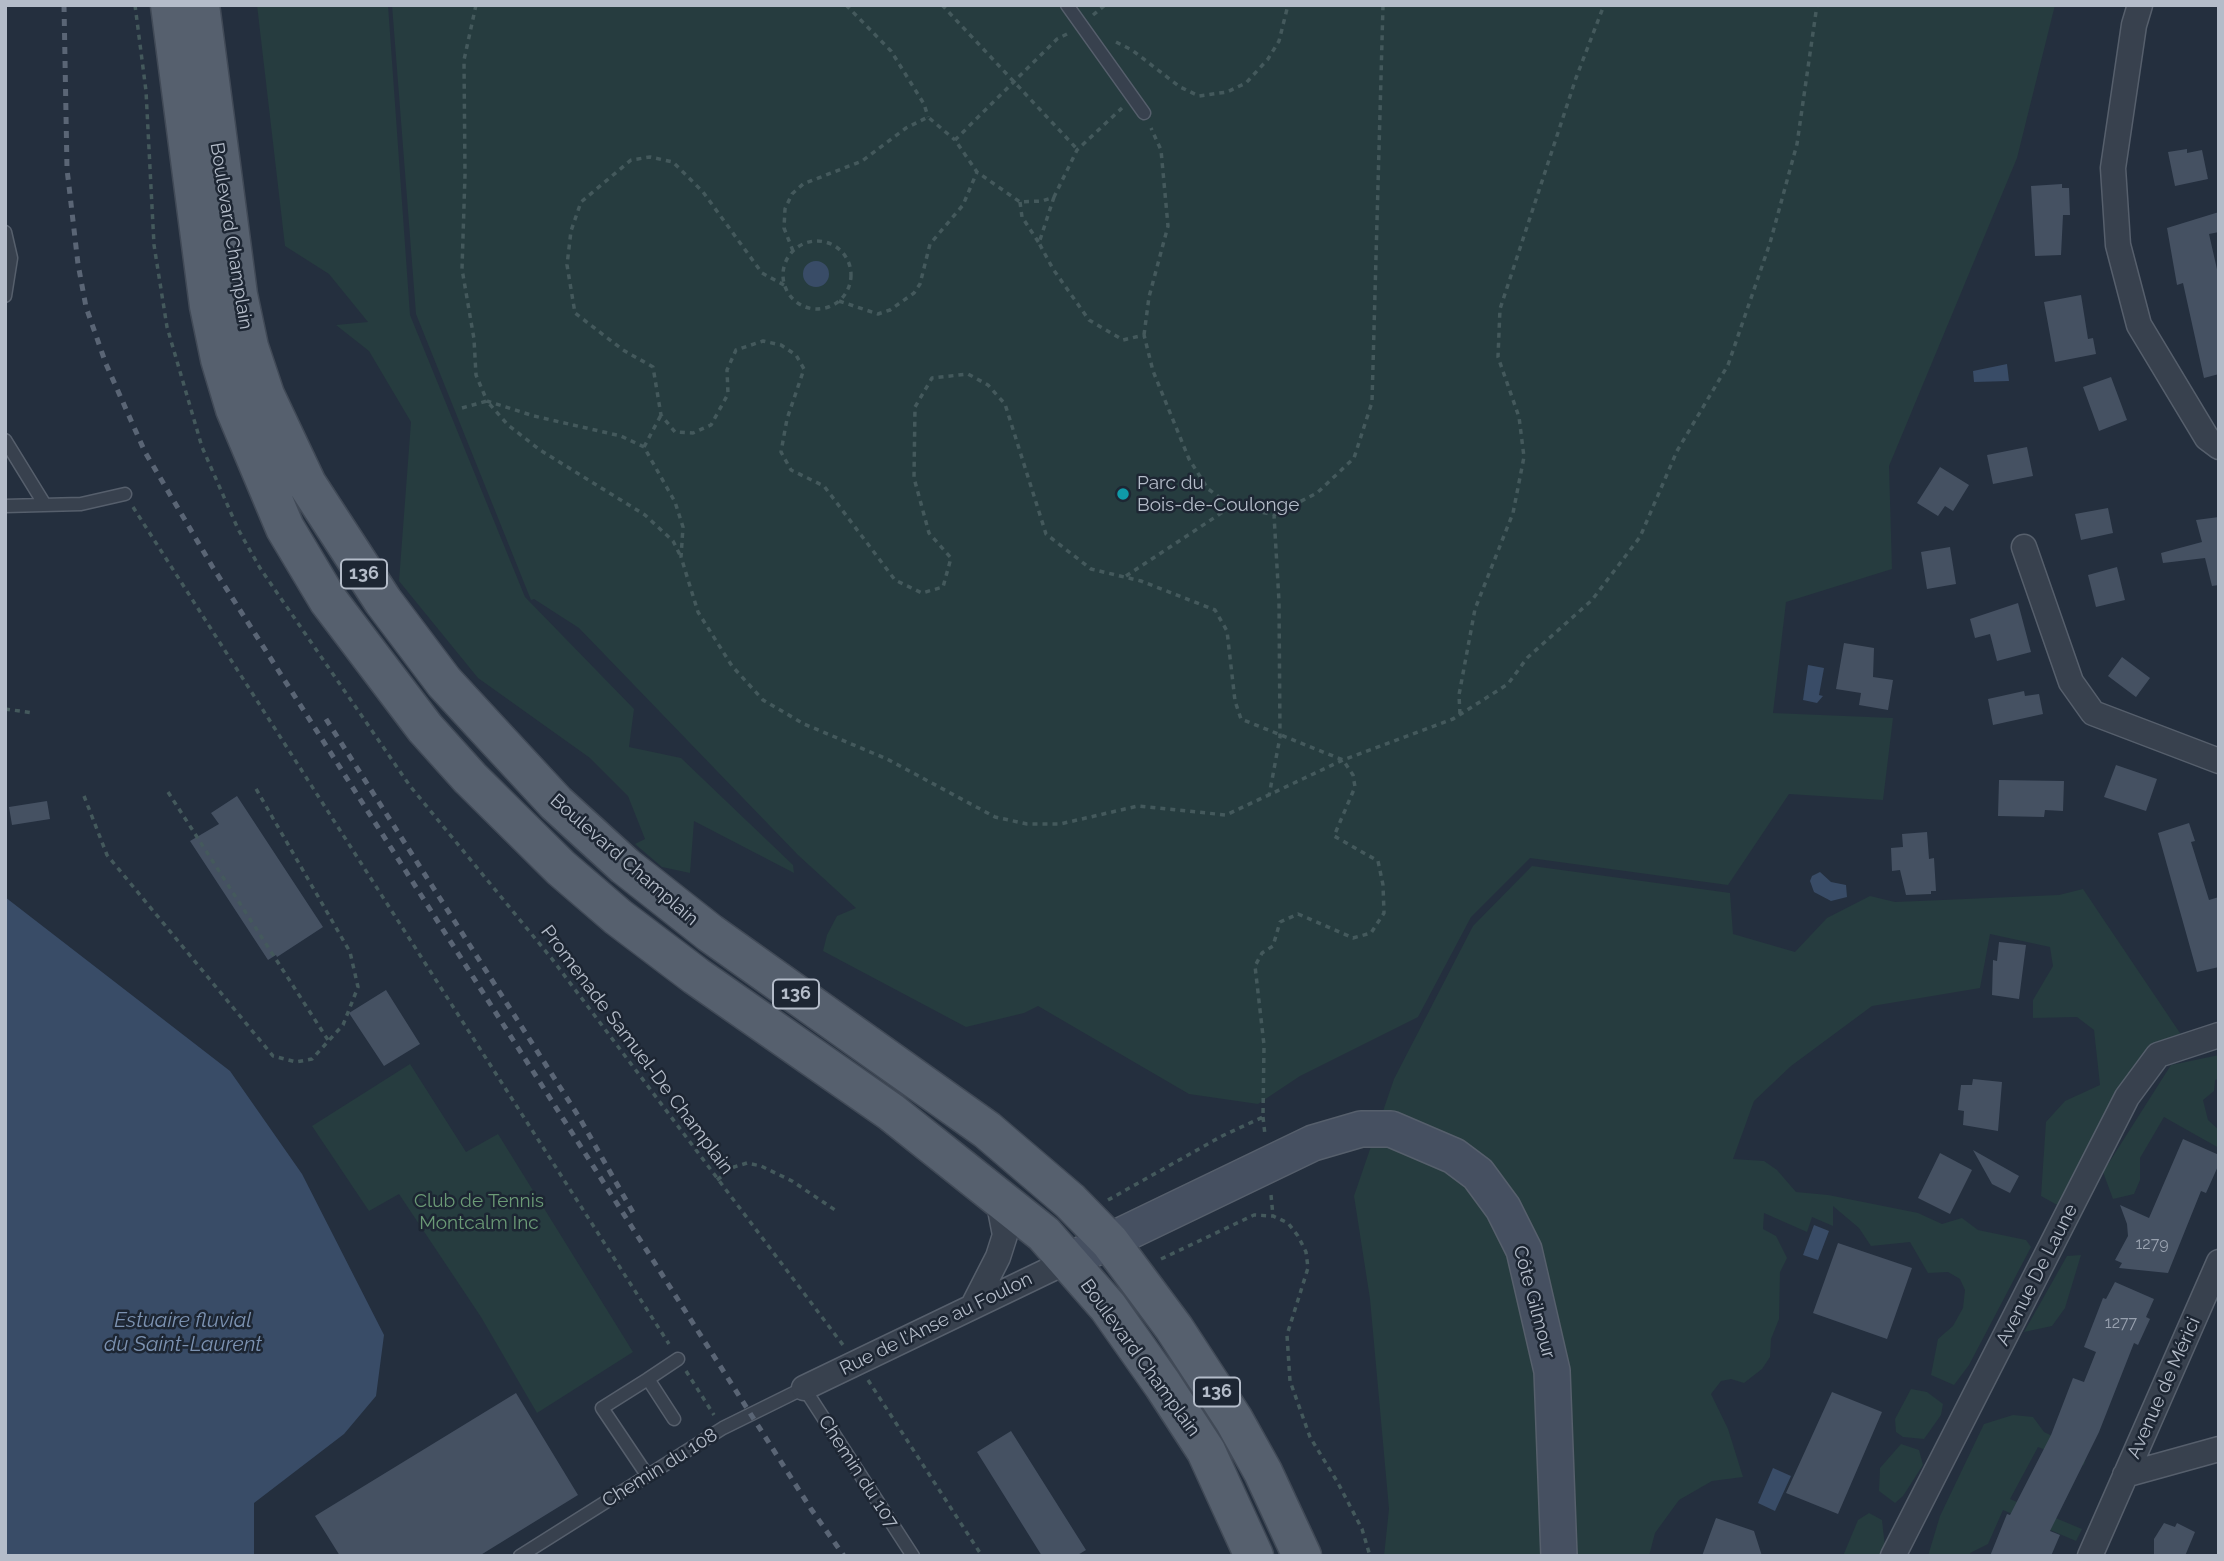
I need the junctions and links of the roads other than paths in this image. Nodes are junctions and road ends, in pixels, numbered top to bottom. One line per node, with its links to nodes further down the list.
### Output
1 (170, 5): 16 (main road, Boulevard Champlain / 136)
2 (200, 5): 17 (main road, Boulevard Champlain / 136)
3 (1067, 5): 5 (lane)
4 (2140, 5): 9 (street)
5 (1144, 113)
6 (5, 232): 7 (lane)
7 (5, 296)
8 (5, 440): 11 (lane)
9 (2219, 447)
10 (125, 494): 11 (lane)
11 (45, 505): 12 (lane)
12 (5, 506)
13 (2024, 547): 14 (street)
14 (2219, 761)
15 (2219, 1035): 33 (street, Avenue De Laune)
16 (997, 1194): 18 (main road, Boulevard Champlain / 136); 20 (street)
17 (1120, 1237): 18 (street, Côte Gilmour); 31 (main road, Boulevard Champlain / 136); 32 (street, Côte Gilmour)
18 (1068, 1261): 20 (street, Rue de l'Anse au Foulon); 30 (main road, Boulevard Champlain / 136)
19 (2219, 1262): 27 (street, Avenue de Mérici)
20 (973, 1306): 23 (street, Rue de l'Anse au Foulon)
21 (678, 1359): 22 (lane)
22 (648, 1379): 24 (lane); 26 (lane)
23 (804, 1388): 26 (lane, Chemin du 108); 29 (lane, Chemin du 107)
24 (674, 1419)
25 (2219, 1450): 27 (street, Avenue de Mérici)
26 (647, 1475): 28 (lane, Chemin du 108)
27 (2125, 1475): 34 (street, Avenue de Mérici)
28 (520, 1556)
29 (912, 1556)
30 (1254, 1556)
31 (1302, 1556)
32 (1559, 1556)
33 (1894, 1556)
34 (2090, 1556)

